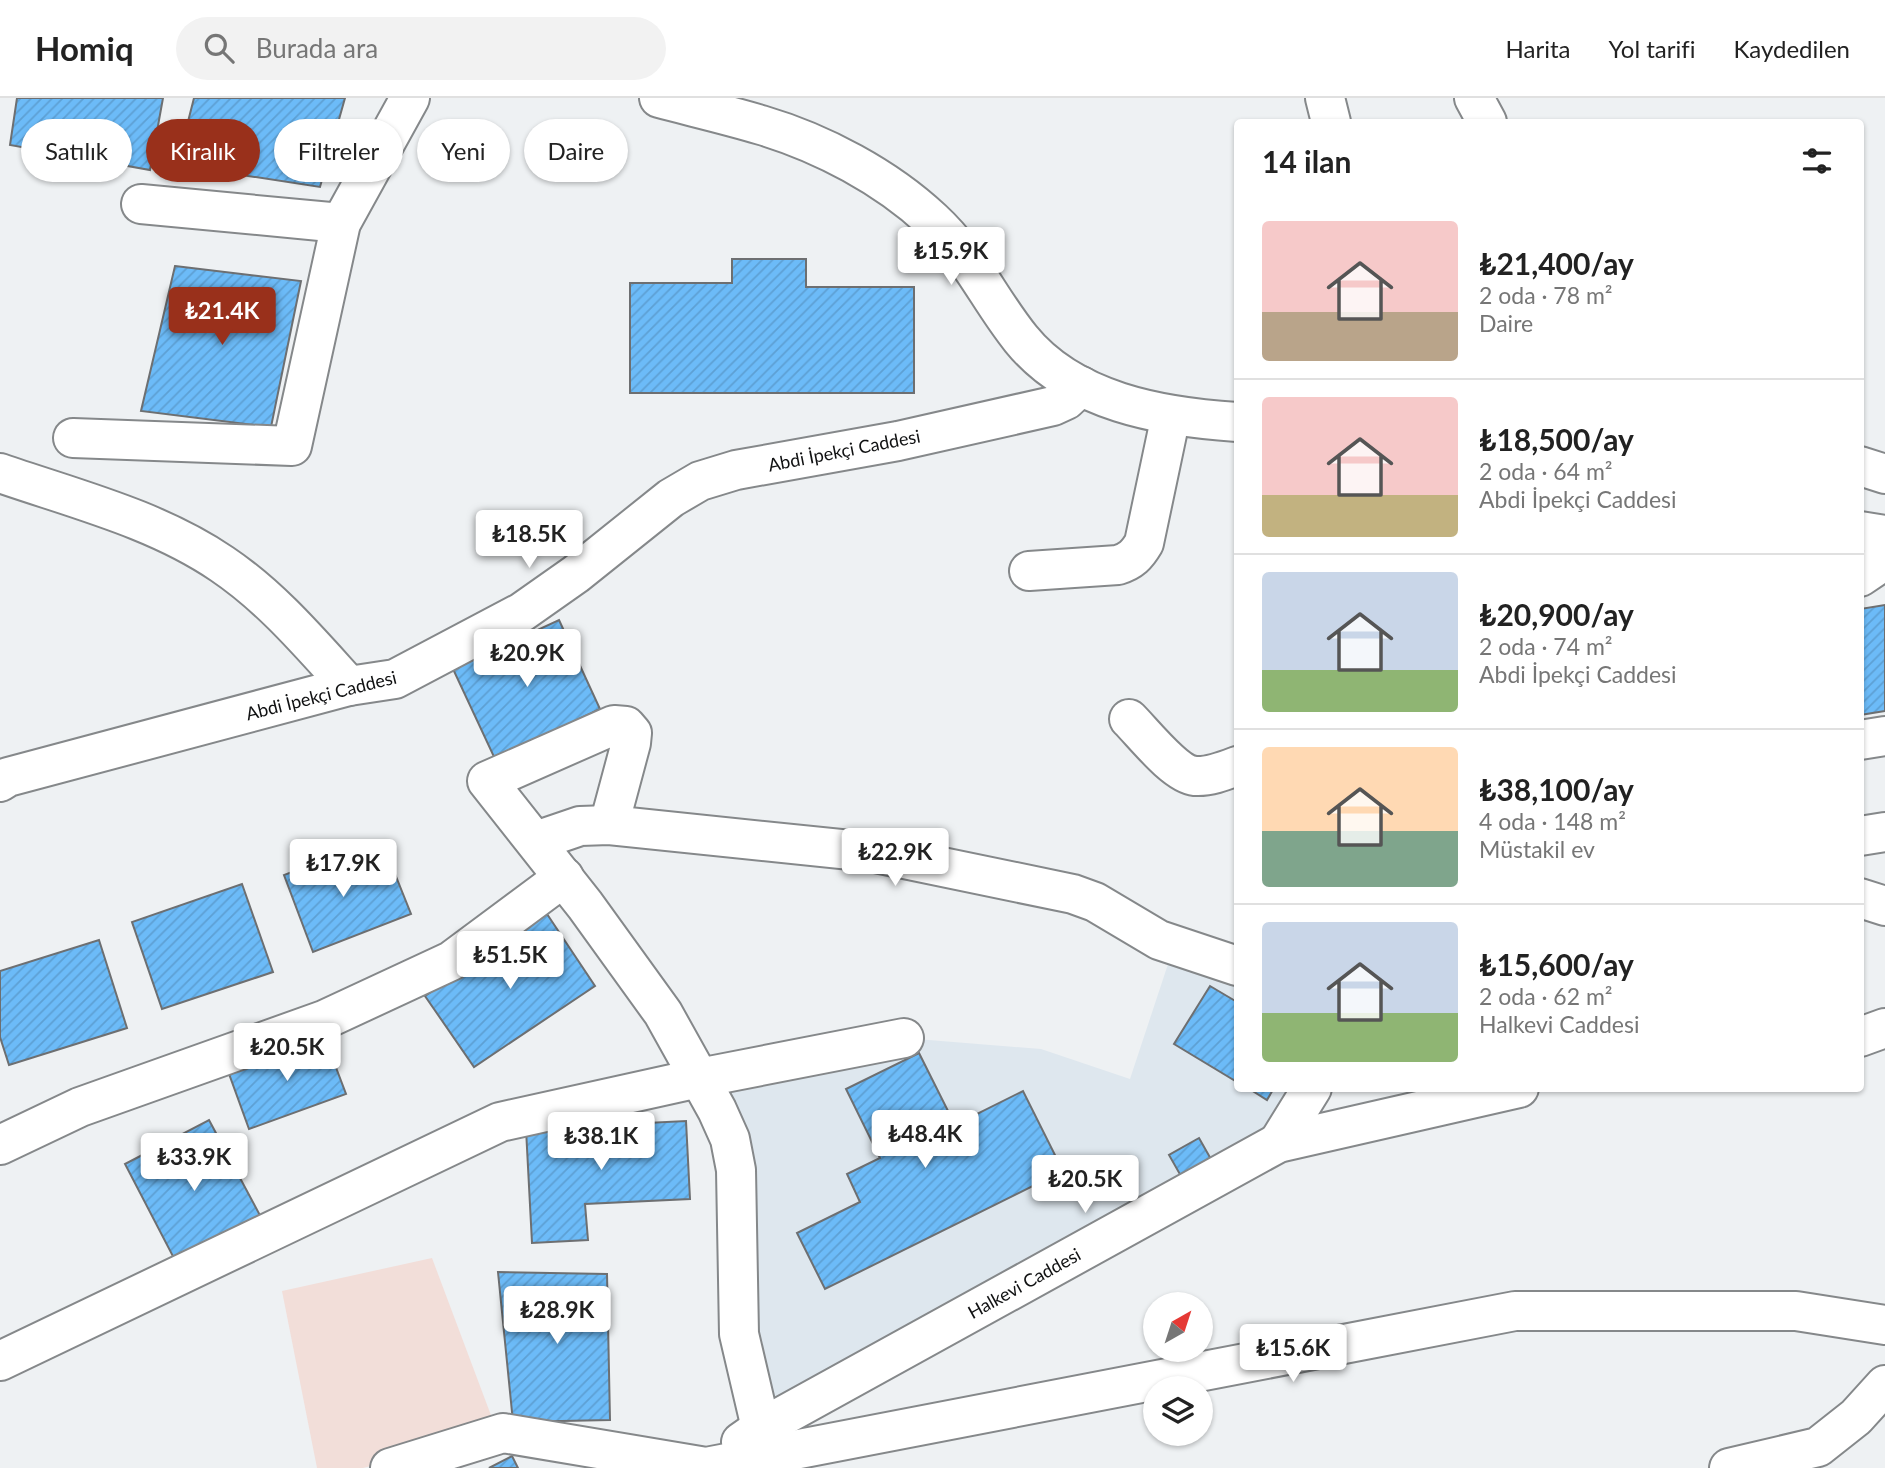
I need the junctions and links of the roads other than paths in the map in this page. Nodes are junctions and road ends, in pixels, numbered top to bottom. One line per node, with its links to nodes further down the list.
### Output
1 (410, 98): 6 (street)
2 (659, 98): 7 (street)
3 (1474, 98): 4 (street)
4 (1486, 119)
5 (141, 204): 6 (street)
6 (341, 223): 10 (street)
7 (1081, 386): 8 (street); 19 (street, Abdi İpekçi Caddesi)
8 (1171, 415): 9 (street); 17 (street)
9 (1234, 422)
10 (72, 438)
11 (1864, 467): 13 (street)
12 (0, 473): 19 (street)
13 (1885, 474)
14 (1864, 532): 15 (street)
15 (1885, 536)
16 (1885, 560): 18 (street)
17 (1029, 571)
18 (1864, 574)
19 (349, 686): 24 (street, Abdi İpekçi Caddesi)
20 (1129, 719): 23 (street)
21 (1885, 736): 22 (street)
22 (1864, 739)
23 (1234, 767)
24 (3, 770)
25 (609, 825): 28 (street); 28 (street); 32 (street)
26 (1885, 832): 27 (street)
27 (1864, 835)
28 (536, 841): 29 (street)
29 (564, 877): 36 (street); 40 (street)
30 (1864, 899): 31 (street)
31 (1885, 906)
32 (1234, 966)
33 (1885, 1028): 34 (street)
34 (1864, 1036)
35 (904, 1038): 36 (street)
36 (699, 1078): 42 (street); 44 (street)
37 (1310, 1092): 39 (street)
38 (1501, 1092): 39 (street, Halkevi Caddesi)
39 (1278, 1143): 44 (street, Halkevi Caddesi)
40 (0, 1146)
41 (1885, 1325): 46 (street)
42 (0, 1361)
43 (1885, 1385): 47 (street)
44 (761, 1428): 46 (street, Halkevi Caddesi)
45 (390, 1468): 46 (street)
46 (705, 1468)
47 (1729, 1468)

